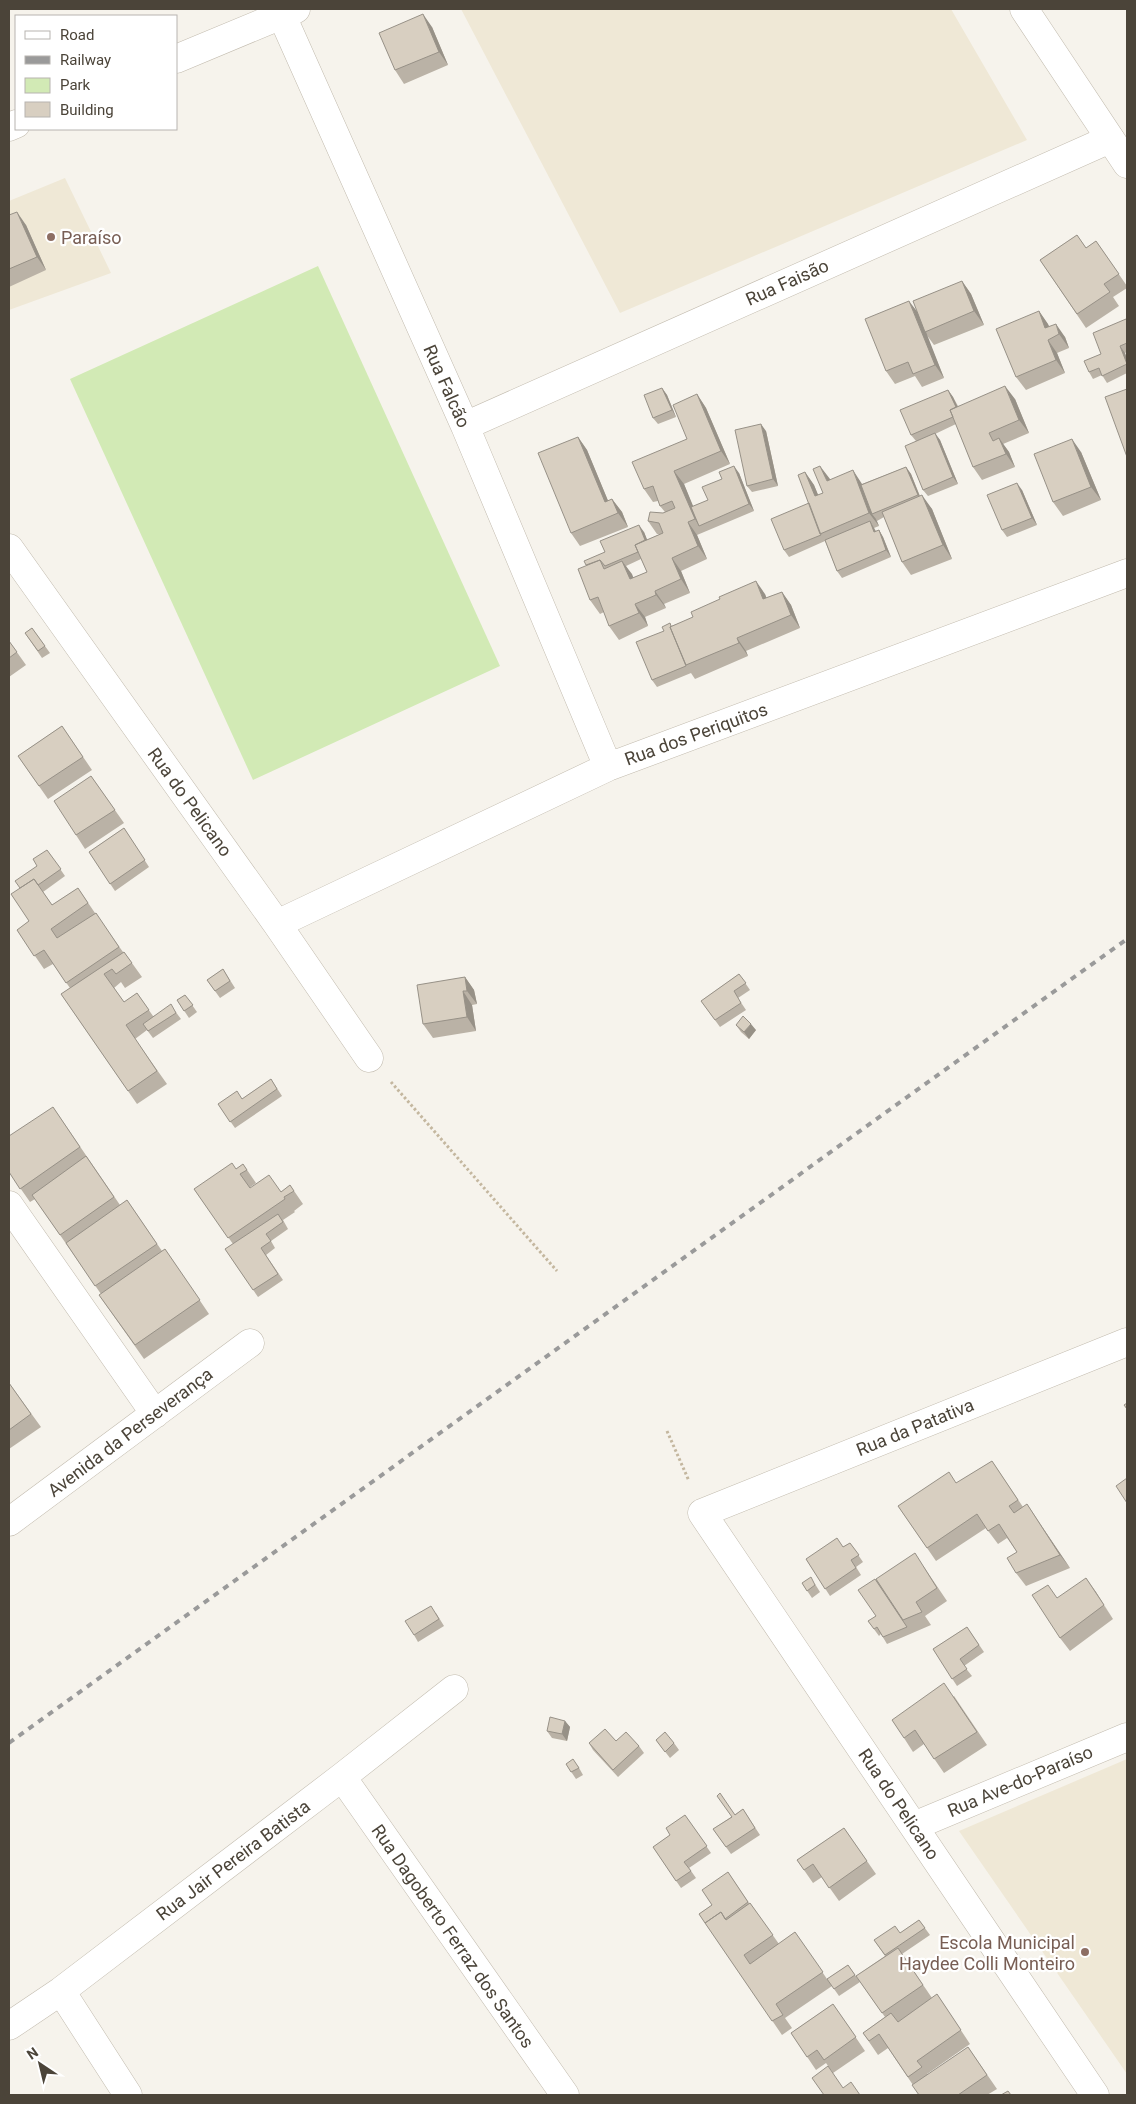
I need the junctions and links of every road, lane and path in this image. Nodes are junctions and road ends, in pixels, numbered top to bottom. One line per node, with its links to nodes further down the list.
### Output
1 (1024, 9): 4 (street)
2 (285, 11): 3 (street); 6 (street, Rua Falcão)
3 (178, 57)
4 (1110, 139): 5 (street); 6 (street, Rua Faisão)
5 (1127, 164)
6 (464, 426): 9 (street, Rua Falcão)
7 (9, 548): 10 (street, Rua do Pelicano)
8 (1127, 573): 9 (street, Rua dos Periquitos)
9 (608, 767): 10 (street, Rua dos Periquitos)
10 (277, 924): 11 (street, Rua do Pelicano)
11 (369, 1058): 13 (path)
12 (9, 1205): 16 (street)
13 (557, 1271)
14 (1127, 1342): 18 (street, Rua da Patativa)
15 (250, 1343): 16 (street, Avenida da Perseverança)
16 (155, 1414): 19 (street, Avenida da Perseverança)
17 (667, 1431): 18 (path)
18 (702, 1512): 23 (street, Rua do Pelicano)
19 (9, 1522)
20 (454, 1689): 22 (street, Rua Jair Pereira Batista)
21 (1127, 1737): 23 (street, Rua Ave-do-Paraíso)
22 (342, 1777): 24 (street, Rua Jair Pereira Batista); 27 (street, Rua Dagoberto Ferraz dos Santos)
23 (914, 1826): 28 (street, Rua do Pelicano)
24 (61, 1991): 25 (street, Rua Jair Pereira Batista); 26 (street)
25 (9, 2026)
26 (128, 2095)
27 (565, 2095)
28 (1095, 2095)

